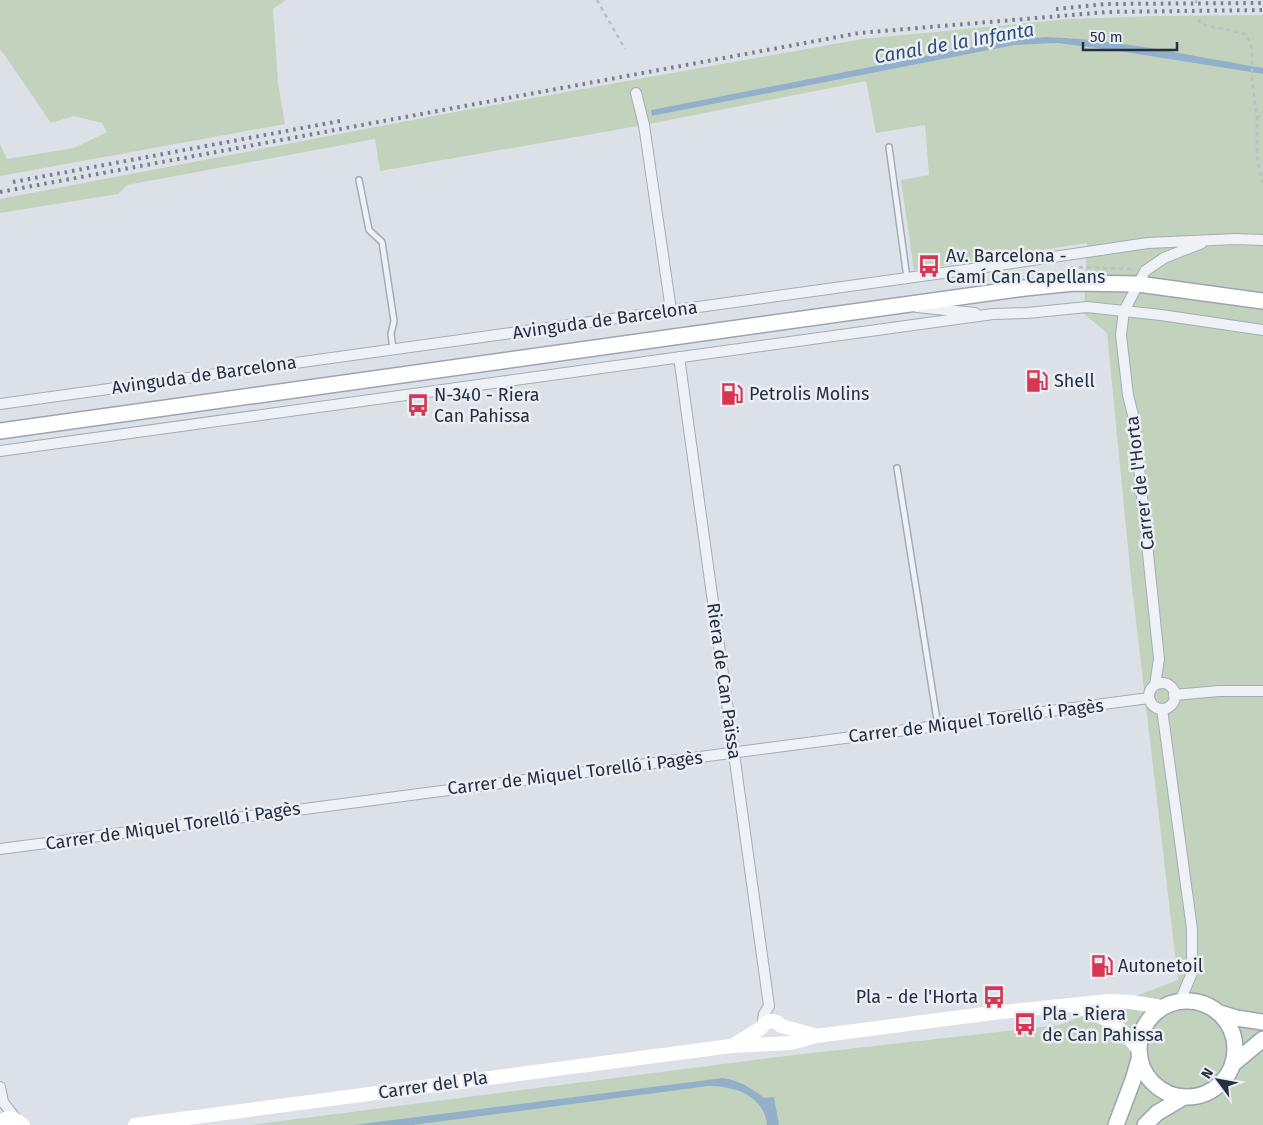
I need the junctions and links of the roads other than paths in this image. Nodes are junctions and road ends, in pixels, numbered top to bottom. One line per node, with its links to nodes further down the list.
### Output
1 (636, 93): 10 (street)
2 (889, 147): 6 (lane)
3 (359, 180): 14 (lane)
4 (1210, 240): 5 (street, Avinguda de Barcelona); 6 (street, Avinguda de Barcelona); 7 (street, Avinguda de Barcelona)
5 (1263, 240)
6 (907, 278): 10 (street, Avinguda de Barcelona)
7 (1138, 284): 8 (main road, Avinguda de Barcelona); 9 (main road, Avinguda de Barcelona); 11 (street, Carrer de l'Horta)
8 (1263, 301)
9 (900, 306): 12 (street, Avinguda de Barcelona); 17 (main road, Avinguda de Barcelona)
10 (671, 310): 14 (street, Avinguda de Barcelona)
11 (1124, 311): 12 (street, Avinguda de Barcelona); 13 (street, Avinguda de Barcelona); 20 (street, Carrer de l'Horta)
12 (993, 314): 15 (street, Avinguda de Barcelona)
13 (1263, 330)
14 (393, 349): 16 (street, Avinguda de Barcelona)
15 (679, 357): 18 (street, Avinguda de Barcelona); 26 (street, Riera de Can Païssa)
16 (0, 404)
17 (0, 431)
18 (0, 451)
19 (897, 468): 25 (lane)
20 (1155, 685): 22 (street); 23 (street)
21 (1263, 691): 22 (street)
22 (1174, 696): 24 (street)
23 (1149, 698): 24 (street); 25 (street, Carrer de Miquel Torelló i Pagès)
24 (1162, 709): 28 (street)
25 (938, 727): 26 (street, Carrer de Miquel Torelló i Pagès)
26 (734, 753): 27 (street, Carrer de Miquel Torelló i Pagès); 29 (street, Riera de Can Païssa)
27 (0, 849)
28 (1180, 1001): 31 (main road); 32 (main road)
29 (769, 1006): 34 (street, Riera de Can Païssa); 35 (street, Riera de Can Païssa)
30 (1074, 1006): 31 (main road, Carrer del Pla); 36 (main road, Carrer del Pla); 40 (main road)
31 (1162, 1007): 40 (main road)
32 (1220, 1013): 33 (main road); 41 (main road)
33 (1263, 1022)
34 (781, 1025): 35 (main road, Carrer del Pla); 36 (main road, Carrer del Pla); 38 (main road)
35 (761, 1027): 38 (main road); 39 (main road, Carrer del Pla)
36 (816, 1036): 38 (main road, Carrer del Pla)
37 (1263, 1039): 41 (main road)
38 (772, 1044): 39 (main road, Carrer del Pla)
39 (731, 1046): 48 (main road, Carrer del Pla)
40 (1139, 1053): 43 (main road); 49 (main road)
41 (1233, 1064): 43 (main road)
42 (0, 1087): 44 (street)
43 (1184, 1097): 50 (main road)
44 (4, 1102): 45 (street); 47 (street)
45 (0, 1117)
46 (0, 1122): 47 (main road)
47 (21, 1123)
48 (135, 1125)
49 (1116, 1125)
50 (1145, 1125)

